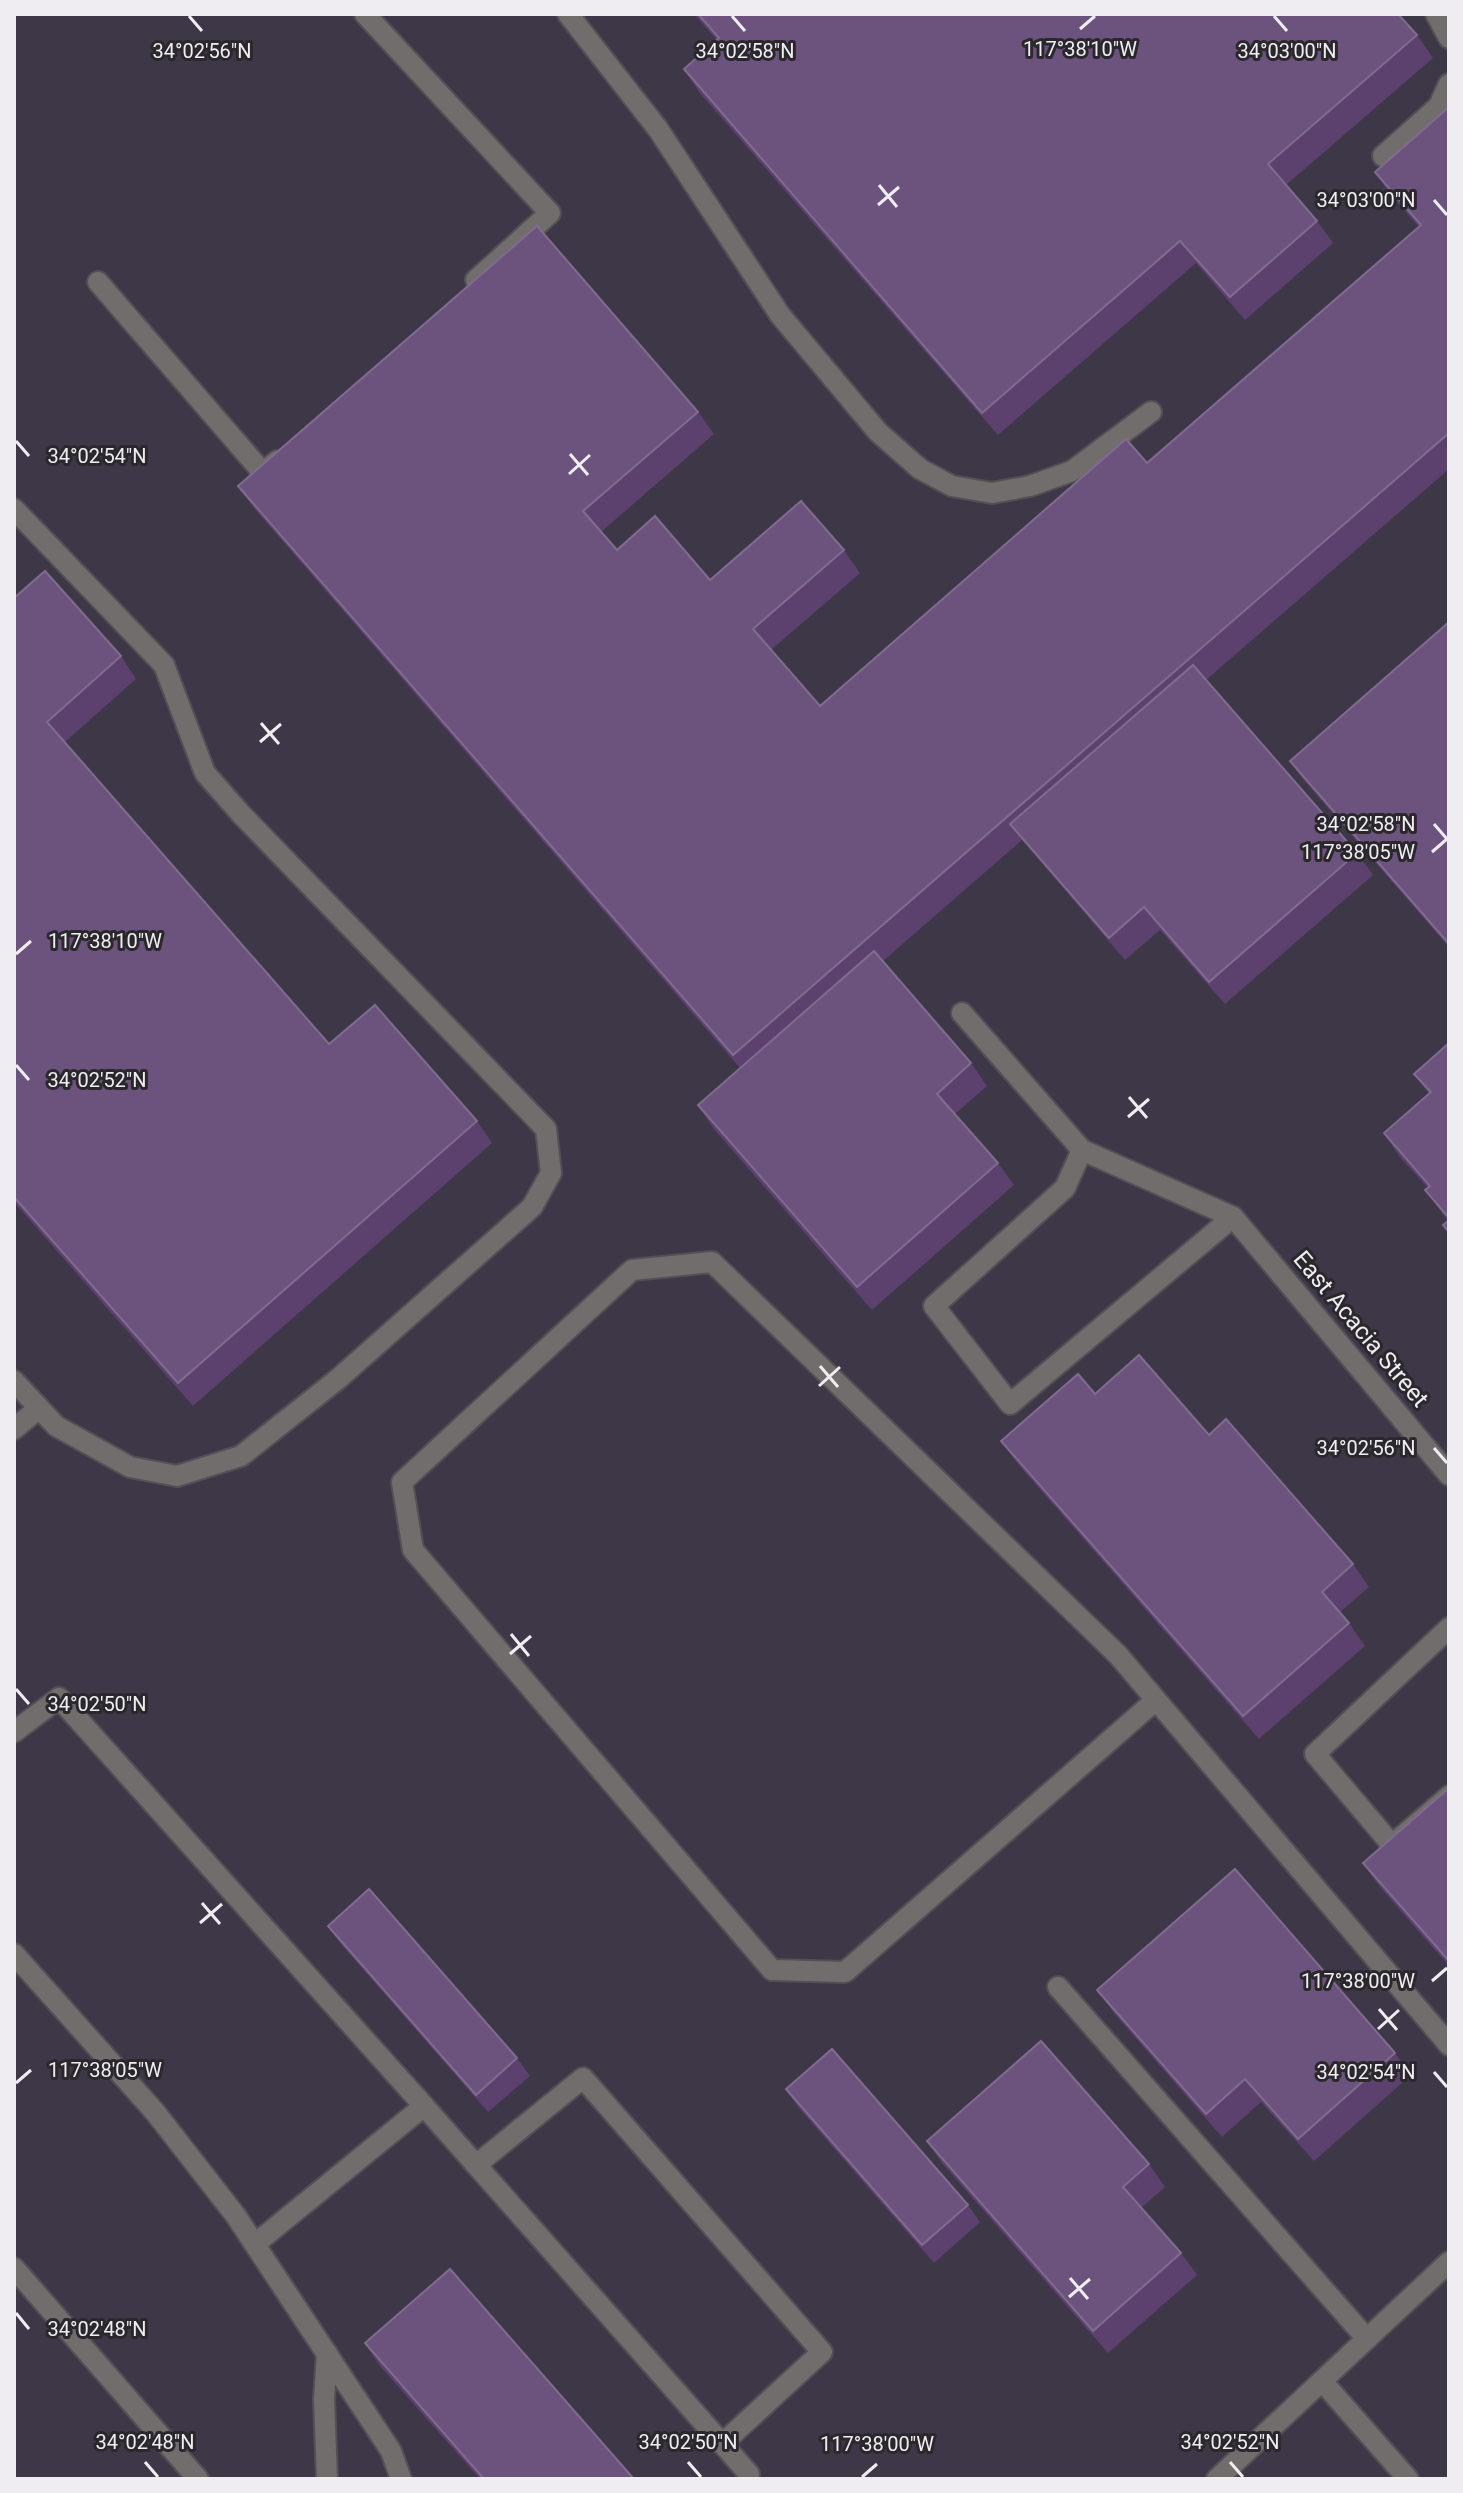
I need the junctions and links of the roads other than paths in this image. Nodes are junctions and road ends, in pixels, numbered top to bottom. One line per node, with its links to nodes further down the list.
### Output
1 (365, 14): 8 (street)
2 (568, 14): 9 (street)
3 (1436, 14): 4 (street)
4 (1449, 38)
5 (1449, 84): 6 (street)
6 (1383, 156)
7 (98, 282): 10 (street)
8 (458, 296)
9 (1151, 412)
10 (286, 452)
11 (14, 509): 16 (street)
12 (962, 1013): 13 (street)
13 (1082, 1150): 14 (street); 14 (street)
14 (1233, 1217): 18 (street, East Acacia Street)
15 (14, 1381): 16 (street)
16 (39, 1408): 17 (street)
17 (14, 1429)
18 (1449, 1475)
19 (1449, 1628): 22 (street)
20 (1156, 1700): 20 (street); 25 (street)
21 (14, 1732): 26 (street)
22 (1449, 1796)
23 (14, 1954): 28 (street)
24 (1058, 1987): 31 (street)
25 (1449, 2045)
26 (424, 2106): 27 (street); 28 (street)
27 (476, 2165): 34 (street); 34 (street)
28 (255, 2244): 32 (street)
29 (1449, 2262): 31 (street)
30 (14, 2268): 36 (street)
31 (1367, 2339): 33 (street)
32 (327, 2353): 37 (street); 38 (street)
33 (1322, 2381): 39 (street); 40 (street)
34 (723, 2443): 35 (street)
35 (749, 2474)
36 (198, 2479)
37 (327, 2479)
38 (401, 2479)
39 (1217, 2479)
40 (1408, 2479)

